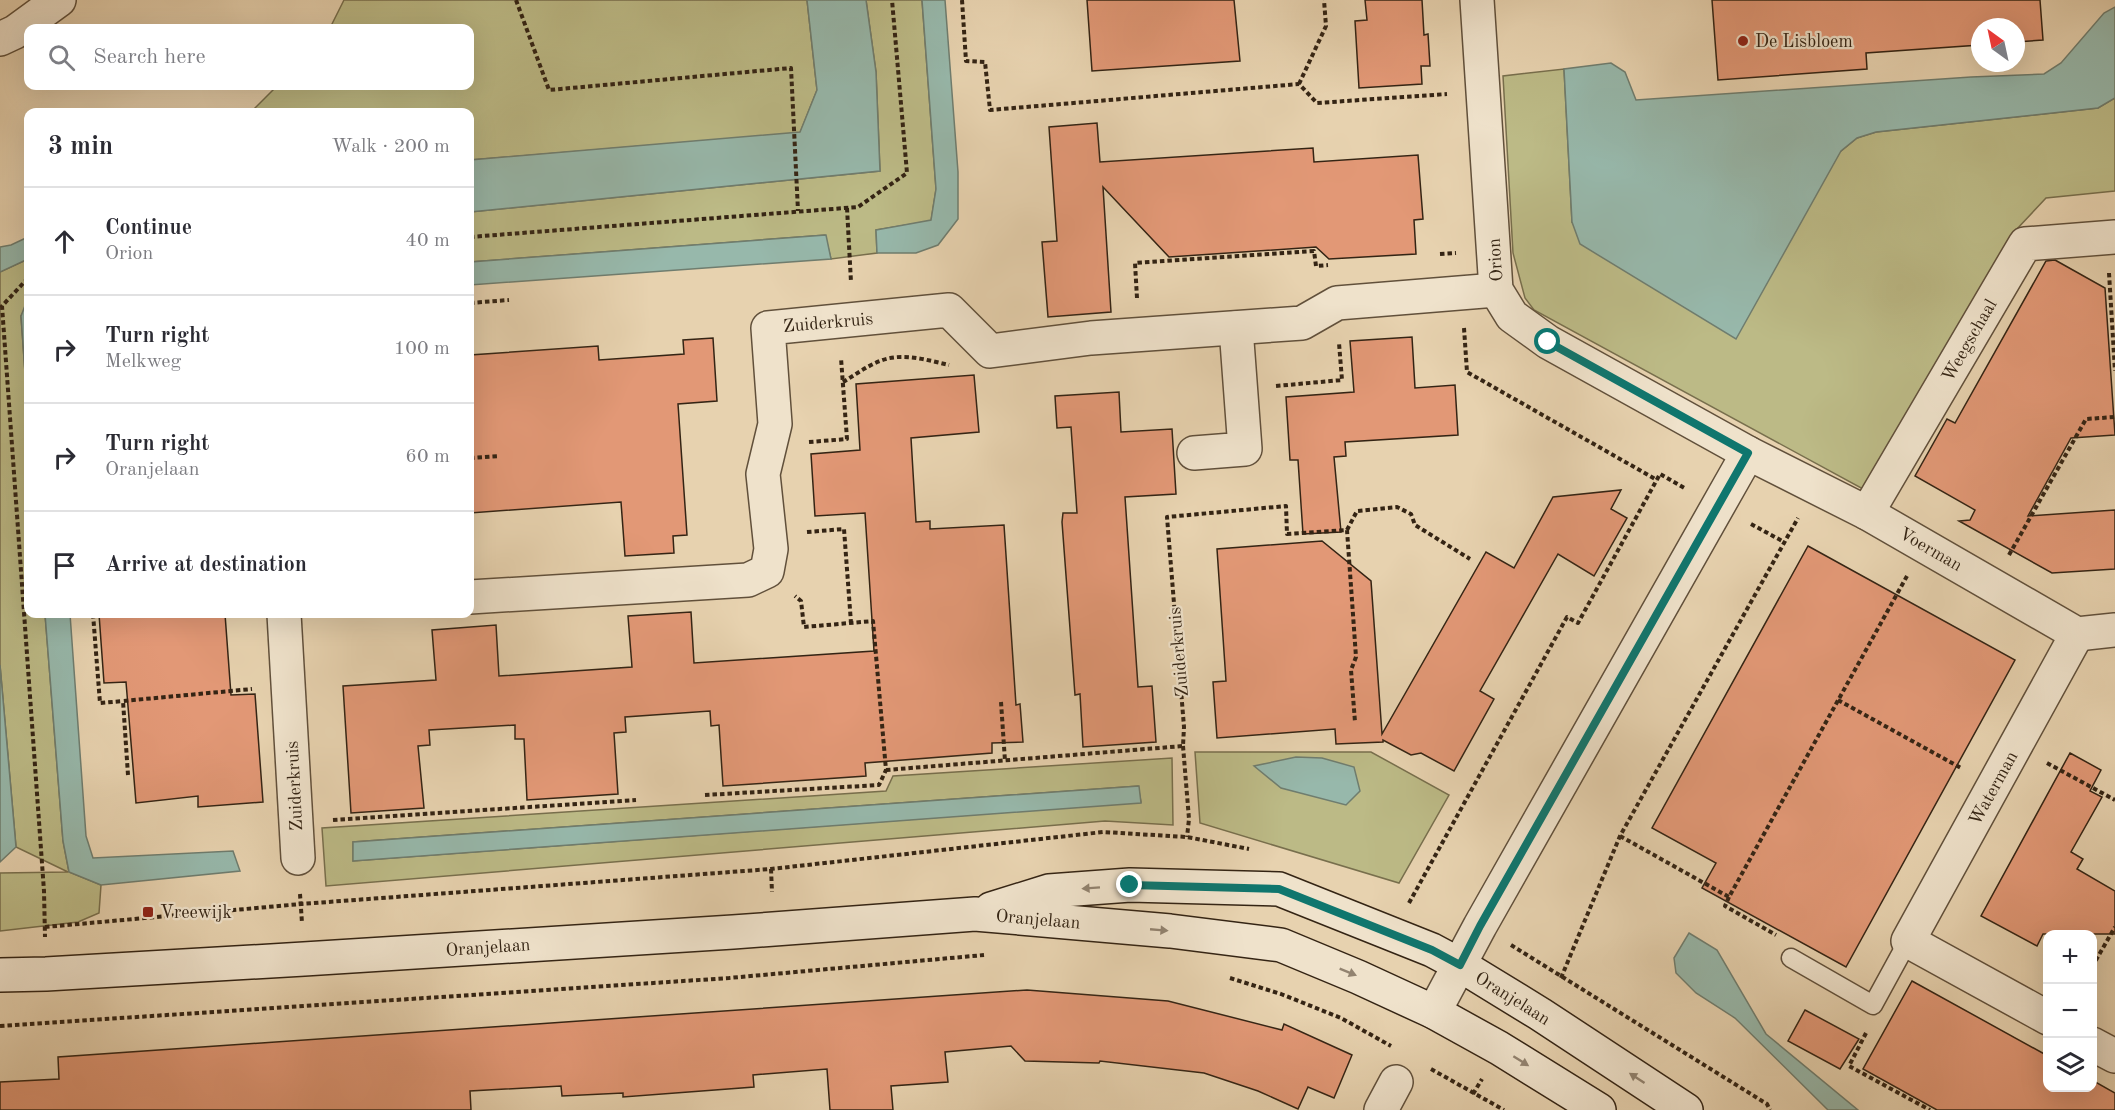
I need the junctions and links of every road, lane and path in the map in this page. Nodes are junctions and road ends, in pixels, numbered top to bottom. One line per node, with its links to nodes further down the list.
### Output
1 (59, 0): 7 (street)
2 (516, 0): 13 (path)
3 (892, 0): 12 (path)
4 (962, 0): 10 (path)
5 (1324, 0): 10 (path)
6 (1477, 0): 11 (street, Orion)
7 (26, 24)
8 (24, 25): 9 (street)
9 (0, 39)
10 (1299, 84): 11 (path)
11 (1484, 91): 16 (street, Orion)
12 (847, 208): 13 (path); 25 (path)
13 (798, 211): 14 (path)
14 (474, 237)
15 (2111, 237): 29 (path); 41 (street, Weegschaal)
16 (1494, 249): 17 (path); 20 (street, Orion)
17 (1434, 255)
18 (1339, 264): 27 (path)
19 (24, 282): 50 (path)
20 (1496, 290): 21 (street); 35 (street, Orion)
21 (1462, 293): 24 (street); 38 (path)
22 (509, 300): 23 (path)
23 (474, 303)
24 (1337, 303): 26 (street); 31 (path)
25 (846, 321): 28 (street, Zuiderkruis); 30 (path); 33 (street, Zuiderkruis)
26 (1236, 328): 27 (street); 31 (street)
27 (1138, 335): 28 (street)
28 (990, 351): 30 (path)
29 (2115, 371)
30 (843, 382): 33 (path)
31 (1240, 389): 34 (street)
32 (2115, 417): 48 (path)
33 (769, 445): 43 (street, Zuiderkruis)
34 (1194, 453)
35 (1748, 453): 39 (street, Voerman); 40 (street)
36 (499, 456): 37 (path)
37 (474, 458)
38 (1657, 480): 40 (path); 78 (path)
39 (1816, 487): 41 (street, Voerman); 44 (path)
40 (1718, 506): 44 (path); 84 (street)
41 (1867, 513): 45 (street, Voerman)
42 (1347, 530): 46 (path); 61 (path); 62 (path, Zuiderkruis)
43 (770, 534): 47 (street, Zuiderkruis); 54 (path)
44 (1784, 542): 72 (path)
45 (1924, 545): 48 (street, Voerman); 58 (path)
46 (1470, 559)
47 (767, 572): 49 (street); 54 (path)
48 (1992, 585): 56 (street, Voerman)
49 (474, 597)
50 (24, 612)
51 (24, 618): 85 (path)
52 (93, 618): 59 (path)
53 (284, 618): 57 (street, Zuiderkruis)
54 (851, 623): 65 (path)
55 (2115, 630): 56 (street)
56 (2077, 634): 63 (street, Waterman)
57 (289, 686): 59 (path); 71 (street, Zuiderkruis)
58 (1838, 700): 67 (path); 75 (path)
59 (123, 701): 66 (path)
60 (1001, 702): 64 (path)
61 (1355, 722)
62 (1184, 746): 64 (path); 73 (path)
63 (2015, 746): 67 (street, Waterman); 70 (path)
64 (1005, 761): 65 (path)
65 (886, 770): 68 (path)
66 (128, 775)
67 (1994, 786): 79 (street, Waterman)
68 (705, 795)
69 (636, 800): 71 (path)
70 (2115, 800)
71 (296, 823): 74 (street, Zuiderkruis)
72 (1620, 836): 75 (path); 91 (path)
73 (1187, 837)
74 (298, 858): 83 (path, Zuiderkruis)
75 (1729, 897): 81 (path)
76 (975, 914): 78 (street, Oranjelaan, one-way to 76); 83 (street, Oranjelaan); 88 (street, Oranjelaan, one-way to 88)
77 (2115, 927): 82 (path)
78 (1393, 935): 84 (street, Oranjelaan)
79 (1908, 941): 89 (lane, Waterman); 92 (street)
80 (989, 954): 94 (path)
81 (1791, 958): 89 (lane)
82 (2097, 958)
83 (304, 959): 85 (street, Oranjelaan)
84 (1460, 965): 90 (street); 91 (street, Oranjelaan)
85 (46, 974): 86 (street, Oranjelaan)
86 (0, 975)
87 (1226, 977): 93 (path)
88 (1358, 977): 90 (street, Oranjelaan); 93 (path)
89 (1873, 1005): 106 (path)
90 (1434, 1012): 97 (street, Oranjelaan)
91 (1540, 1014): 105 (street, Oranjelaan, one-way to 91)
92 (2043, 1015)
93 (1341, 1018): 95 (path)
94 (0, 1026)
95 (1392, 1047)
96 (2097, 1047): 98 (street)
97 (1499, 1048): 101 (path); 104 (street, Oranjelaan, one-way to 104)
98 (2115, 1056)
99 (1427, 1066): 101 (path)
100 (1396, 1082): 102 (street)
101 (1473, 1094): 103 (path)
102 (1380, 1110)
103 (1504, 1110)
104 (1599, 1110)
105 (1686, 1110)
106 (1930, 1110)

